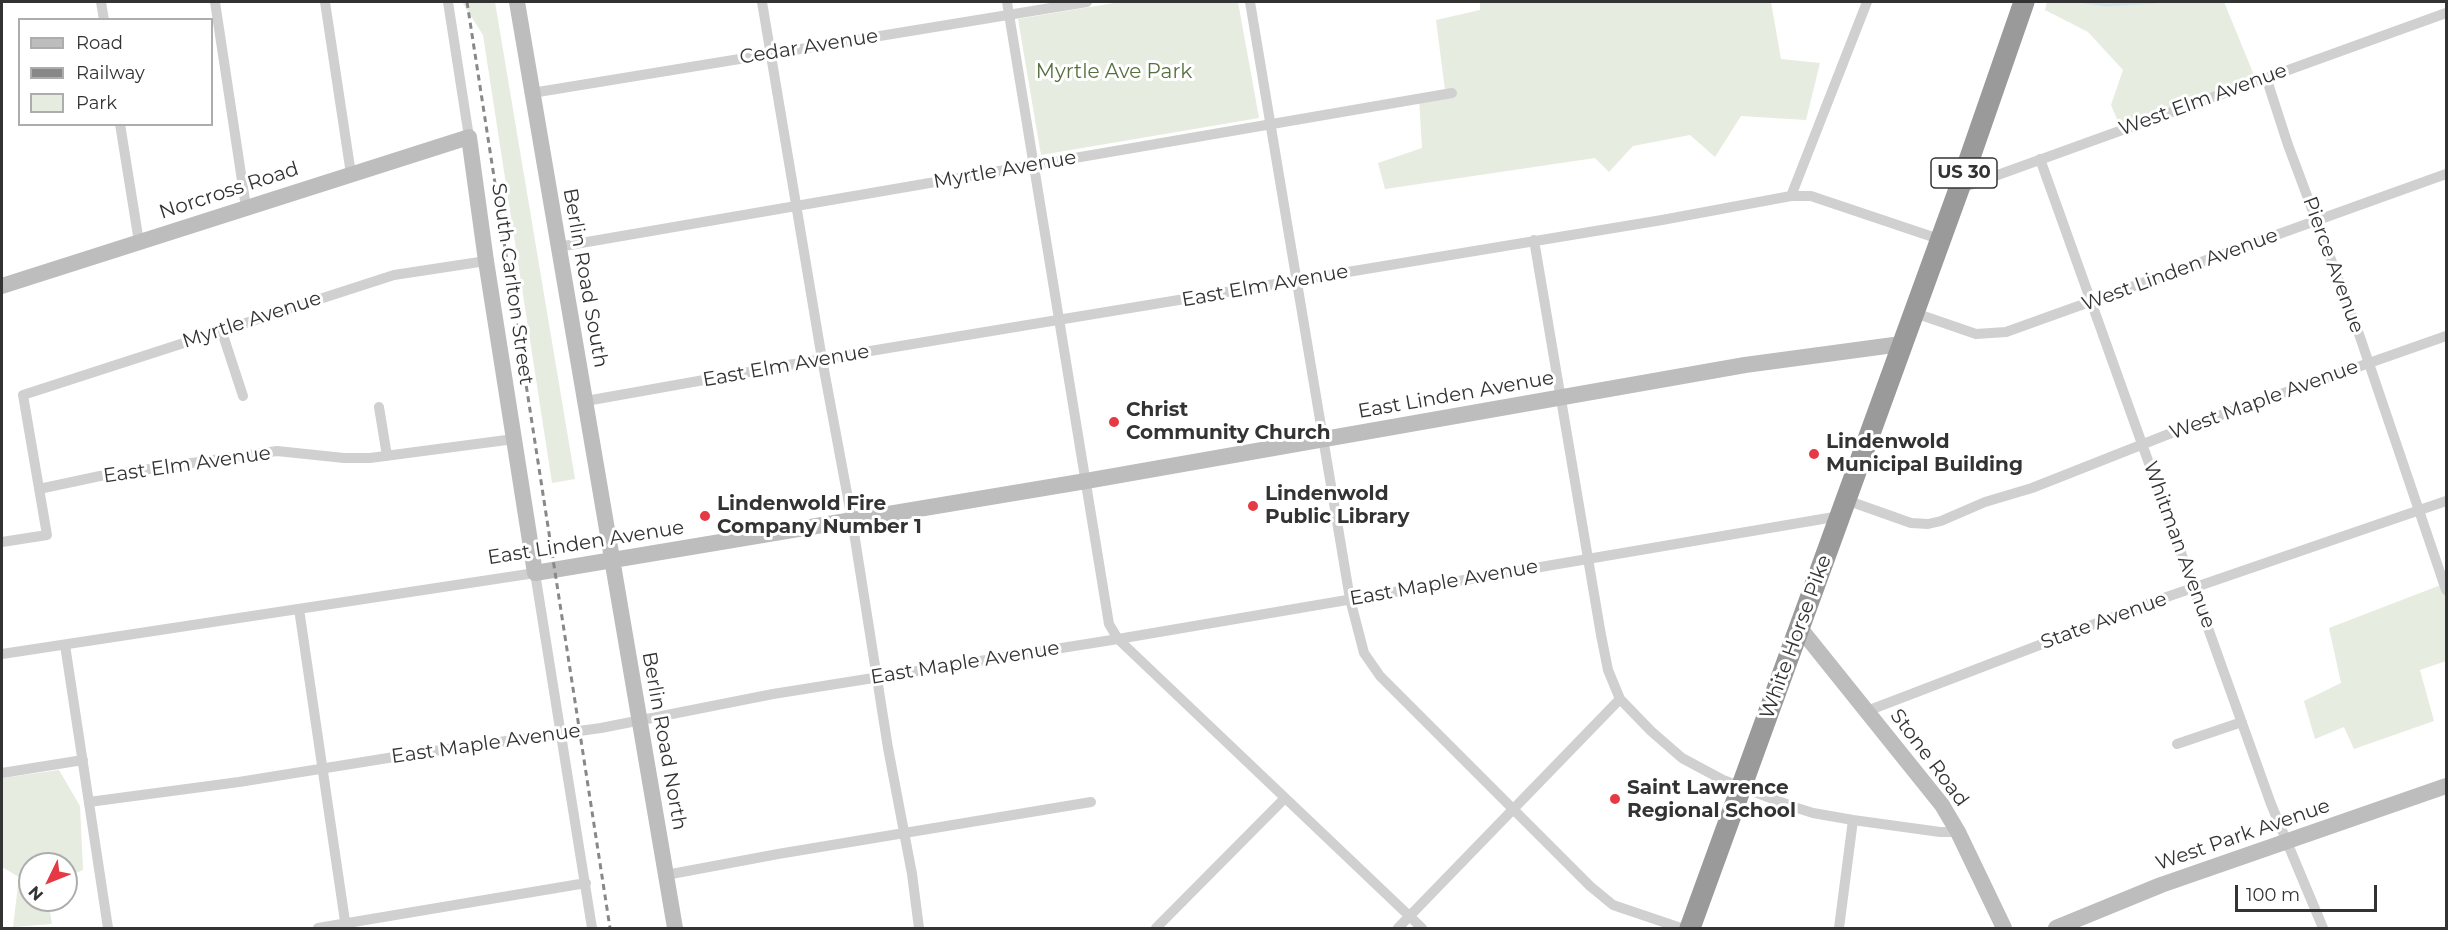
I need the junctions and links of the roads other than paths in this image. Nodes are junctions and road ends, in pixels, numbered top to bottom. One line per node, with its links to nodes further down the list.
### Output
1 (101, 2): 14 (street)
2 (215, 2): 29 (street)
3 (325, 2): 24 (street)
4 (448, 2): 21 (street, South Carlton Street)
5 (517, 2): 17 (street, Berlin Road South)
6 (762, 2): 15 (street)
7 (1006, 2): 13 (street)
8 (1087, 2): 13 (street, Cedar Avenue)
9 (1250, 2): 19 (street)
10 (1867, 2): 27 (street)
11 (2024, 2): 26 (highway, US 30)
12 (2446, 13): 16 (street, West Elm Avenue)
13 (1009, 14): 15 (street, Cedar Avenue); 23 (street)
14 (104, 18)
15 (770, 54): 17 (street, Cedar Avenue); 28 (street)
16 (2266, 77): 22 (street, West Elm Avenue); 30 (street, Pierce Avenue)
17 (532, 93): 34 (street, Berlin Road South)
18 (1452, 93): 19 (street, Myrtle Avenue)
19 (1271, 124): 23 (street, Myrtle Avenue); 36 (street)
20 (120, 126): 33 (street)
21 (469, 136): 24 (street, Norcross Road); 35 (street, South Carlton Street)
22 (2040, 159): 26 (street, West Elm Avenue); 38 (street, Whitman Avenue)
23 (1034, 165): 28 (street, Myrtle Avenue); 40 (street)
24 (351, 174): 29 (street, Norcross Road)
25 (2446, 174): 30 (street, West Linden Avenue)
26 (1959, 189): 31 (highway, US 30)
27 (1791, 196): 31 (street, East Elm Avenue); 32 (street, East Elm Avenue)
28 (796, 206): 34 (street, Myrtle Avenue); 44 (street)
29 (246, 207): 33 (street, Norcross Road)
30 (2317, 220): 38 (street, West Linden Avenue); 45 (street, Pierce Avenue)
31 (1940, 239): 39 (highway, US 30)
32 (1534, 240): 36 (street, East Elm Avenue); 47 (street)
33 (139, 242): 37 (street, Norcross Road)
34 (558, 247): 48 (street, Berlin Road South)
35 (486, 261): 41 (street, Myrtle Avenue); 50 (street, South Carlton Street)
36 (1297, 280): 40 (street, East Elm Avenue); 51 (street)
37 (2, 286)
38 (2092, 303): 39 (street, West Linden Avenue); 52 (street, Whitman Avenue)
39 (1912, 312): 43 (highway, US 30)
40 (1060, 321): 44 (street, East Elm Avenue); 54 (street)
41 (222, 329): 46 (street); 55 (street, Myrtle Avenue)
42 (2446, 336): 45 (street, West Maple Avenue)
43 (1901, 344): 47 (street, East Linden Avenue); 57 (highway, White Horse Pike / US 30)
44 (822, 359): 48 (street, East Elm Avenue); 59 (street)
45 (2369, 363): 52 (street, West Maple Avenue); 58 (street, Pierce Avenue)
46 (243, 396)
47 (1562, 399): 51 (street, East Linden Avenue); 61 (street)
48 (586, 401): 62 (street, Berlin Road South)
49 (379, 407): 53 (street)
50 (514, 439): 53 (street, East Elm Avenue); 63 (street, South Carlton Street)
51 (1323, 440): 54 (street, East Linden Avenue); 66 (street)
52 (2142, 445): 57 (street, West Maple Avenue); 64 (street, Whitman Avenue)
53 (387, 456): 55 (street, East Elm Avenue)
54 (1086, 481): 59 (street, East Linden Avenue); 69 (street)
55 (39, 489): 60 (street)
56 (2446, 501): 58 (street, State Avenue)
57 (1843, 508): 61 (street, East Maple Avenue); 68 (highway, White Horse Pike / US 30)
58 (2418, 511): 64 (street, State Avenue); 65 (street, Pierce Avenue)
59 (852, 520): 62 (street, East Linden Avenue); 72 (street)
60 (2, 542)
61 (1588, 558): 66 (street, East Maple Avenue); 73 (street)
62 (612, 561): 63 (street, East Linden Avenue); 75 (street, Berlin Road North)
63 (535, 573): 67 (street, East Linden Avenue); 77 (street)
64 (2194, 588): 74 (street, State Avenue); 76 (street, Whitman Avenue)
65 (2446, 590)
66 (1350, 599): 69 (street, East Maple Avenue); 87 (street)
67 (298, 609): 70 (street, East Linden Avenue); 80 (street)
68 (1800, 627): 74 (street, Stone Road); 82 (highway, White Horse Pike / US 30)
69 (1118, 639): 72 (street, East Maple Avenue); 84 (street)
70 (65, 645): 71 (street, East Linden Avenue); 79 (street)
71 (2, 654)
72 (878, 677): 75 (street, East Maple Avenue); 90 (street)
73 (1620, 699): 82 (street); 87 (street)
74 (1867, 711): 89 (street, Stone Road)
75 (639, 721): 77 (street, East Maple Avenue); 92 (street, Berlin Road North)
76 (2242, 722): 78 (street); 91 (street, Whitman Avenue)
77 (561, 734): 80 (street, East Maple Avenue); 93 (street)
78 (2177, 744)
79 (83, 760): 81 (street); 85 (street)
80 (321, 769): 85 (street, East Maple Avenue); 95 (street)
81 (2, 773)
82 (1742, 786): 88 (street); 105 (highway, White Horse Pike / US 30)
83 (2446, 786): 91 (street, West Park Avenue)
84 (1285, 798): 94 (street); 101 (street)
85 (89, 802): 96 (street)
86 (1091, 802): 90 (street)
87 (1514, 809): 94 (street); 104 (street)
88 (1853, 820): 89 (street); 106 (street)
89 (1958, 832): 107 (street, Stone Road)
90 (905, 834): 92 (street); 100 (street)
91 (2287, 842): 108 (street, West Park Avenue); 109 (street, Whitman Avenue)
92 (666, 875): 99 (street, Berlin Road North)
93 (586, 884): 95 (street); 98 (street)
94 (1409, 916): 102 (street); 103 (street)
95 (346, 926): 97 (street)
96 (108, 928)
97 (318, 928)
98 (592, 928)
99 (675, 928)
100 (919, 928)
101 (1156, 928)
102 (1398, 928)
103 (1422, 928)
104 (1682, 928)
105 (1690, 928)
106 (1839, 928)
107 (2004, 928)
108 (2056, 928)
109 (2323, 928)

